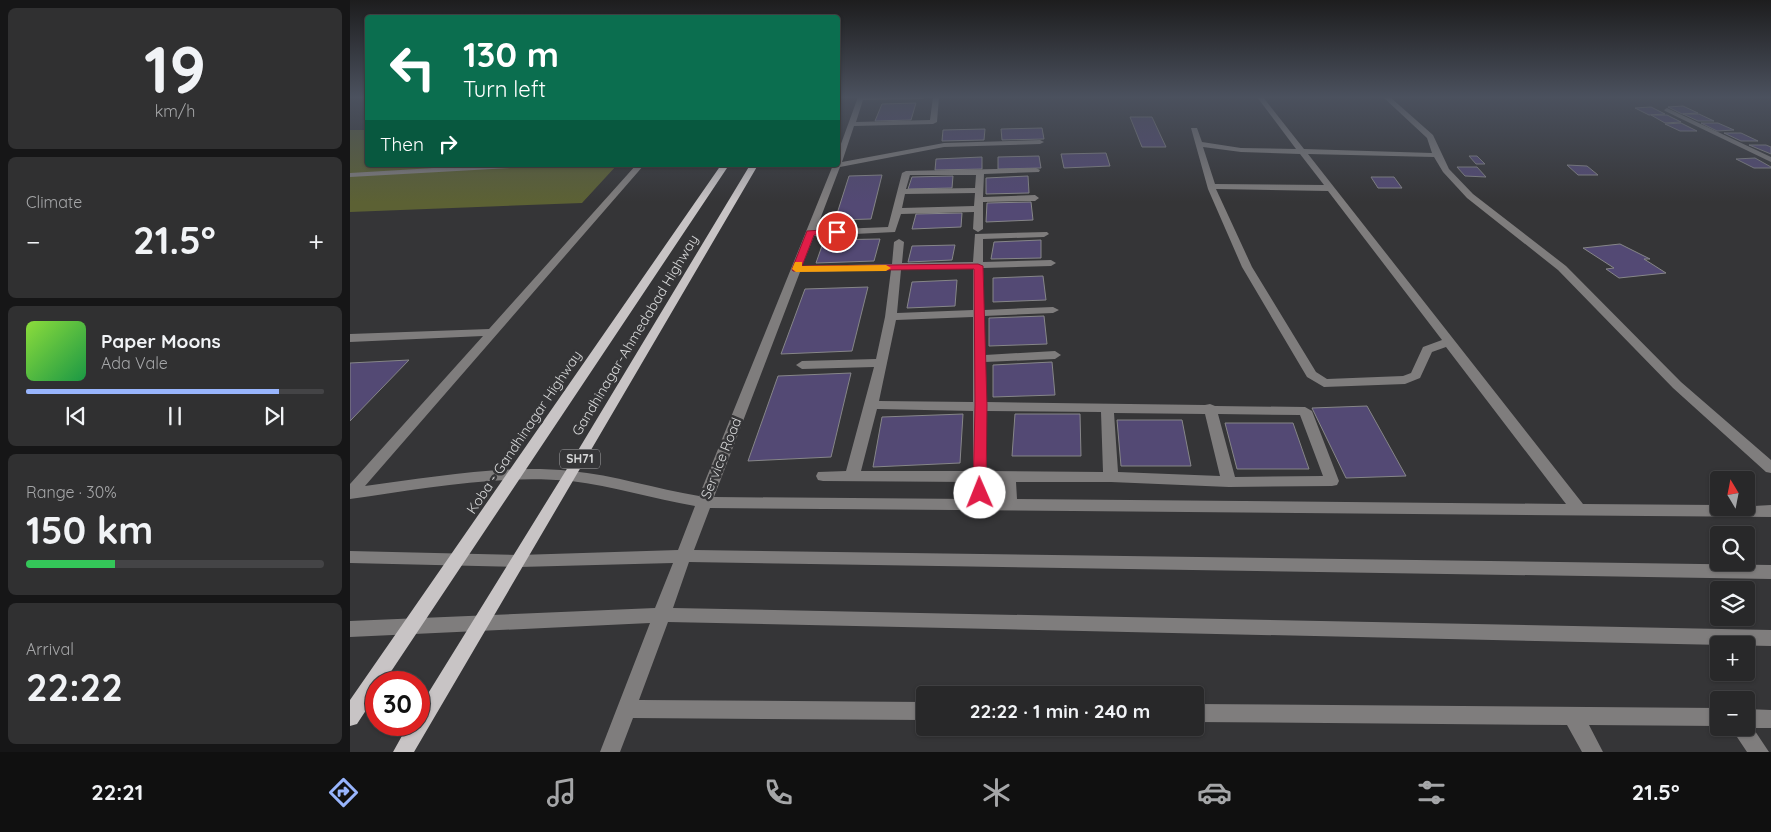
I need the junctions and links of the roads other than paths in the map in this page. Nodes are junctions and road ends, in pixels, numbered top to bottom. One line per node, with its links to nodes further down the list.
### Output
1 (849, 132): 10 (street, Service Road)
2 (1195, 132): 7 (street)
3 (1287, 132): 8 (street)
4 (1425, 132): 9 (street)
5 (1713, 132): 11 (street)
6 (1040, 142): 12 (street)
7 (1198, 144): 8 (street); 21 (street)
8 (1301, 151): 9 (street); 22 (street)
9 (1437, 155): 50 (street)
10 (840, 156)
11 (1771, 160)
12 (840, 163)
13 (495, 167): 20 (street)
14 (638, 167): 39 (street)
15 (724, 167): 51 (main road, Koba - Gandhinagar Highway)
16 (753, 167): 52 (main road, Gandhinagar-Ahmedabad Highway / SH71)
17 (836, 167): 29 (street, Service Road)
18 (1036, 170): 19 (street)
19 (980, 172): 23 (street); 24 (street)
20 (350, 176)
21 (1211, 186): 22 (street); 41 (street)
22 (1330, 188): 41 (street)
23 (979, 190): 24 (street); 26 (street)
24 (900, 192): 27 (street)
25 (1035, 198): 26 (street)
26 (979, 204): 27 (street); 28 (street)
27 (897, 211): 29 (street)
28 (978, 229)
29 (810, 233): 35 (street, Service Road)
30 (1044, 234): 33 (street)
31 (899, 242): 34 (street)
32 (1051, 264): 33 (street)
33 (978, 266): 34 (street); 37 (street)
34 (896, 268): 35 (street); 38 (street)
35 (796, 269): 60 (street, Service Road)
36 (1054, 310): 37 (street)
37 (980, 313): 38 (street); 43 (street)
38 (891, 317): 44 (street)
39 (492, 332): 40 (street); 59 (street)
40 (350, 338)
41 (1448, 342): 63 (street)
42 (1055, 356): 43 (street)
43 (980, 359): 47 (street)
44 (881, 363): 45 (street); 46 (street)
45 (802, 365)
46 (872, 405): 47 (street); 54 (street)
47 (981, 405): 48 (street); 55 (street)
48 (1107, 408): 49 (street); 57 (street)
49 (1210, 408): 58 (street); 58 (street)
50 (1771, 468)
51 (515, 474): 52 (street); 59 (street); 67 (main road, Koba - Gandhinagar Highway)
52 (570, 476): 60 (street); 68 (main road, Gandhinagar-Ahmedabad Highway / SH71)
53 (823, 476): 54 (street)
54 (852, 476): 55 (street)
55 (979, 476): 56 (street); 61 (street)
56 (1008, 476): 57 (street); 62 (street)
57 (1111, 477): 58 (street)
58 (1229, 482)
59 (350, 494)
60 (704, 502): 61 (street); 65 (street, Service Road)
61 (980, 504): 62 (street)
62 (1010, 504): 63 (street)
63 (1579, 510): 64 (street)
64 (1771, 511)
65 (683, 556): 68 (street); 69 (street); 70 (street, Service Road)
66 (350, 557): 67 (street)
67 (457, 560): 68 (street); 72 (main road, Koba - Gandhinagar Highway)
68 (519, 561): 71 (main road, Gandhinagar-Ahmedabad Highway / SH71)
69 (1771, 572)
70 (663, 615): 71 (street); 74 (street); 75 (street, Service Road)
71 (481, 623): 72 (street); 84 (main road, Gandhinagar-Ahmedabad Highway / SH71)
72 (411, 627): 73 (street); 79 (main road, Koba - Gandhinagar Highway)
73 (350, 629)
74 (1771, 638)
75 (627, 708): 76 (street); 85 (street, Service Road)
76 (916, 711)
77 (1204, 712): 78 (street)
78 (1572, 715): 80 (street); 86 (street)
79 (350, 717)
80 (1710, 717)
81 (1755, 718): 82 (street)
82 (1771, 719)
83 (1747, 736): 87 (street)
84 (403, 752)
85 (610, 752)
86 (1593, 752)
87 (1759, 752)

